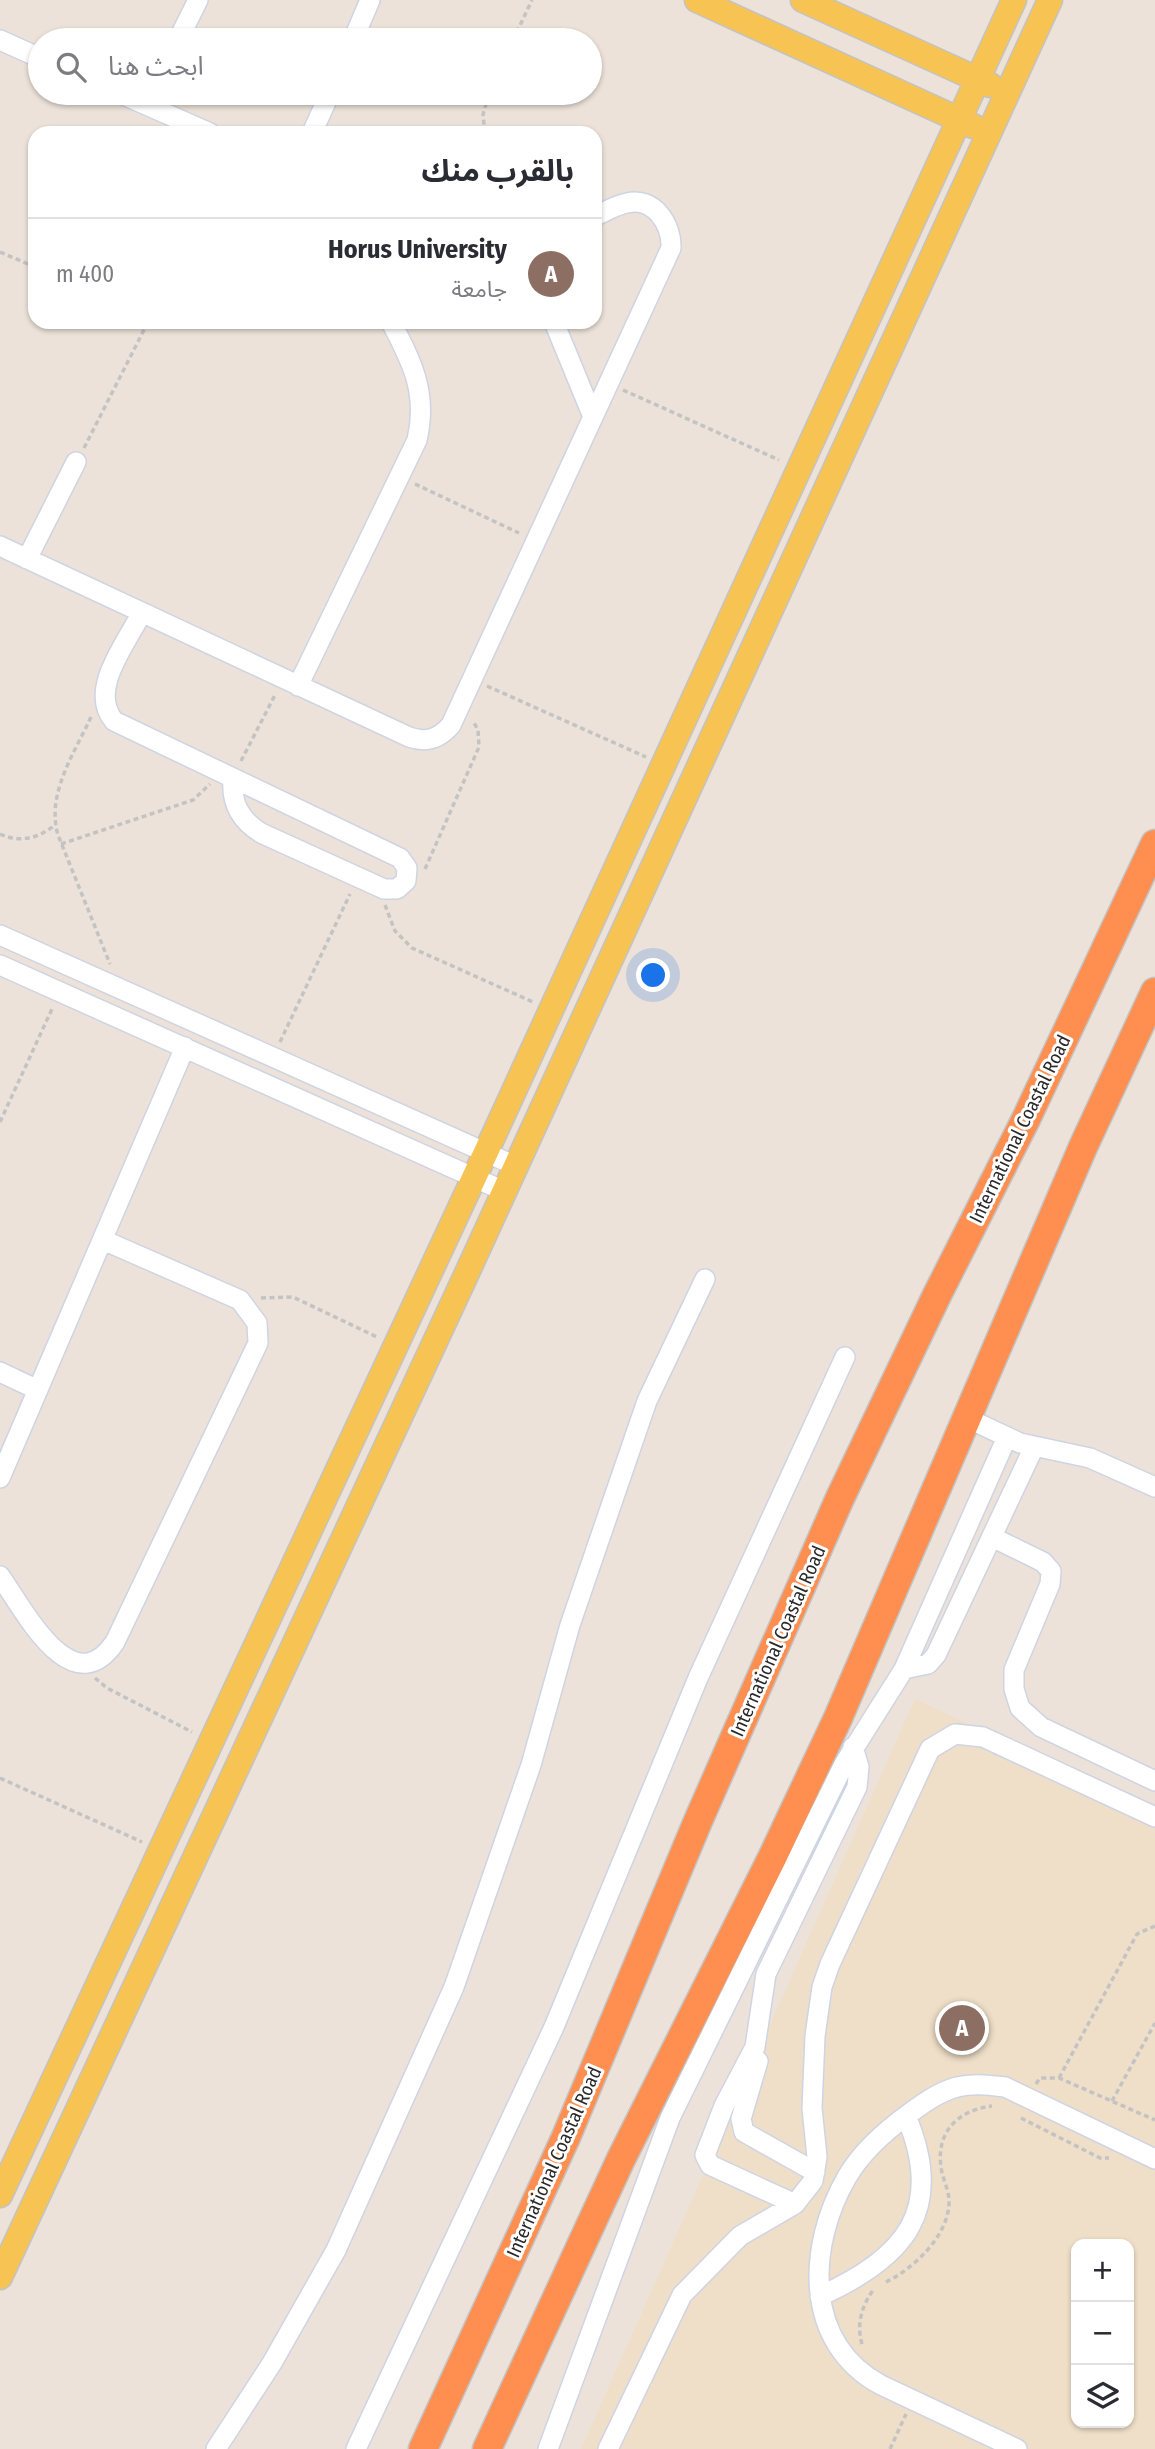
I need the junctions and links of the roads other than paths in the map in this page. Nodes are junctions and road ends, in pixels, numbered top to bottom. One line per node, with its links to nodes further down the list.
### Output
1 (198, 0): 7 (street)
2 (370, 0): 8 (street)
3 (697, 0): 15 (main road)
4 (803, 0): 11 (main road)
5 (1014, 0): 11 (main road)
6 (1050, 0): 12 (main road)
7 (184, 28)
8 (358, 28)
9 (0, 40): 10 (street)
10 (28, 53)
11 (978, 79): 12 (main road); 15 (main road)
12 (1007, 93): 18 (main road)
13 (161, 105): 16 (street)
14 (325, 105): 17 (street)
15 (959, 120): 18 (main road); 34 (main road)
16 (198, 126)
17 (315, 126)
18 (988, 134): 35 (main road)
19 (602, 213): 22 (street)
20 (394, 329): 27 (street)
21 (557, 329): 22 (street)
22 (593, 417): 27 (street)
23 (76, 462): 25 (street)
24 (0, 546): 25 (street)
25 (27, 559): 26 (street)
26 (141, 614): 27 (street); 28 (street)
27 (291, 682)
28 (233, 779): 28 (street)
29 (1155, 844): 64 (highway, International Coastal Road)
30 (0, 935): 34 (street)
31 (0, 965): 33 (street)
32 (1155, 992): 43 (highway)
33 (185, 1047): 36 (street); 38 (street)
34 (485, 1152): 35 (street); 36 (main road)
35 (516, 1166): 37 (main road)
36 (473, 1177): 37 (street); 58 (main road)
37 (504, 1191): 60 (main road)
38 (103, 1240): 42 (street); 49 (street)
39 (705, 1279): 62 (street)
40 (845, 1357): 63 (street)
41 (0, 1373): 42 (street)
42 (38, 1390): 46 (street)
43 (967, 1418): 44 (street); 65 (highway)
44 (1006, 1437): 45 (street); 50 (street)
45 (1034, 1447): 47 (street); 48 (street)
46 (0, 1478)
47 (1155, 1487)
48 (992, 1536): 50 (street); 52 (street)
49 (0, 1576)
50 (905, 1669): 51 (street)
51 (853, 1747): 54 (street); 66 (street)
52 (1155, 1781)
53 (1155, 1817): 57 (street)
54 (757, 2036): 57 (street); 57 (street)
55 (906, 2116): 56 (street); 59 (street); 61 (street)
56 (1155, 2159)
57 (806, 2189): 59 (street); 67 (street)
58 (0, 2195)
59 (834, 2201): 61 (street)
60 (0, 2277)
61 (820, 2296): 68 (street)
62 (216, 2449)
63 (356, 2449)
64 (423, 2449)
65 (487, 2449)
66 (548, 2449)
67 (608, 2449)
68 (1017, 2449)

